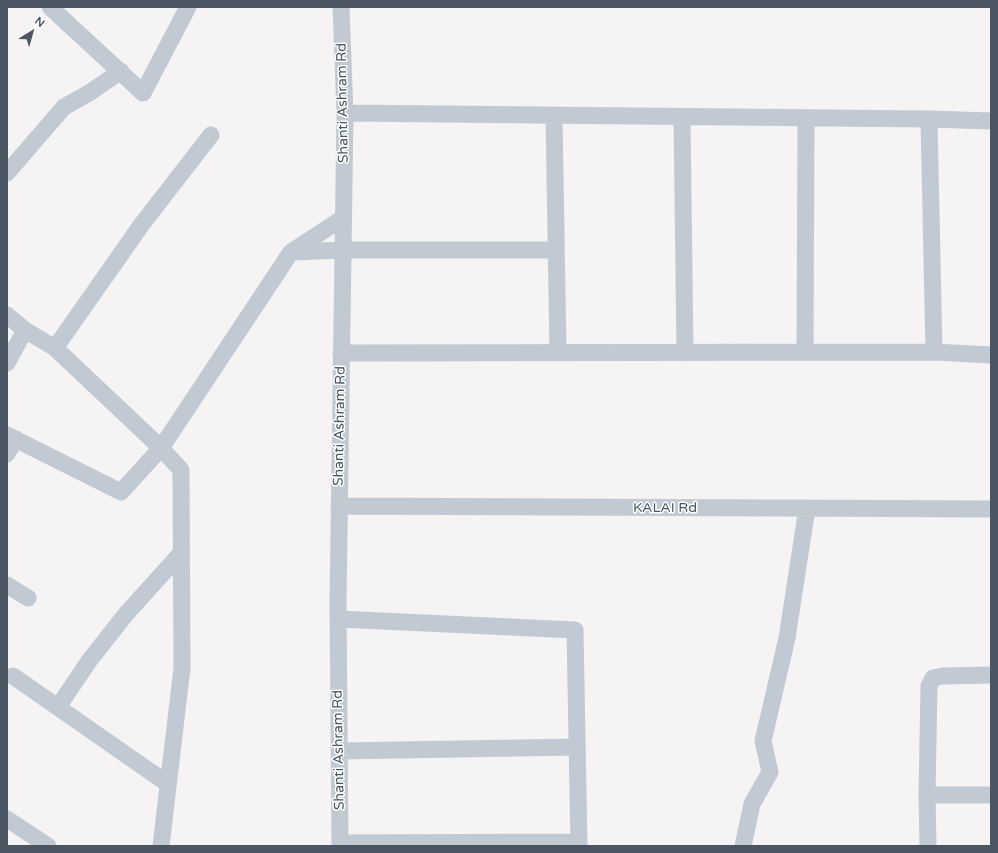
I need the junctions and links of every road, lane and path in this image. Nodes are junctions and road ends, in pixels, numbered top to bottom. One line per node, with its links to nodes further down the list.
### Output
1 (50, 7): 4 (street)
2 (188, 7): 4 (street)
3 (341, 7): 5 (street, Shanti Ashram Rd)
4 (121, 71): 12 (street)
5 (345, 113): 6 (street); 13 (street, Shanti Ashram Rd)
6 (554, 116): 7 (street); 15 (street)
7 (682, 117): 8 (street); 24 (street)
8 (806, 118): 9 (street); 20 (street)
9 (929, 119): 10 (street); 21 (street)
10 (991, 121)
11 (212, 135): 19 (street)
12 (7, 173)
13 (343, 218): 14 (street, Shanti Ashram Rd); 16 (street)
14 (343, 250): 15 (street); 16 (street); 22 (street, Shanti Ashram Rd)
15 (556, 250): 23 (street)
16 (291, 252): 28 (street)
17 (7, 315): 18 (street)
18 (25, 330): 19 (street); 26 (street)
19 (55, 348): 28 (street)
20 (805, 352): 21 (street); 24 (street)
21 (934, 352): 25 (street)
22 (341, 353): 23 (street); 30 (street, Shanti Ashram Rd)
23 (558, 353): 24 (street)
24 (685, 353)
25 (991, 355)
26 (7, 363)
27 (11, 437): 28 (street); 29 (street)
28 (161, 448): 33 (street)
29 (7, 454)
30 (339, 506): 31 (street, KALAI Rd); 36 (street, Shanti Ashram Rd)
31 (807, 508): 32 (street, KALAI Rd); 50 (street)
32 (991, 510)
33 (182, 552): 39 (street); 42 (street)
34 (7, 584): 35 (street)
35 (28, 598)
36 (338, 619): 40 (street); 41 (street, Shanti Ashram Rd)
37 (991, 675): 43 (street)
38 (13, 676): 39 (street)
39 (58, 707): 42 (street)
40 (577, 747): 41 (street); 47 (street)
41 (339, 751): 46 (street, Shanti Ashram Rd)
42 (168, 784): 49 (street)
43 (927, 795): 44 (street); 51 (street)
44 (991, 795)
45 (7, 819): 48 (street)
46 (340, 844): 47 (street)
47 (579, 844)
48 (48, 846)
49 (161, 846)
50 (743, 846)
51 (928, 846)

